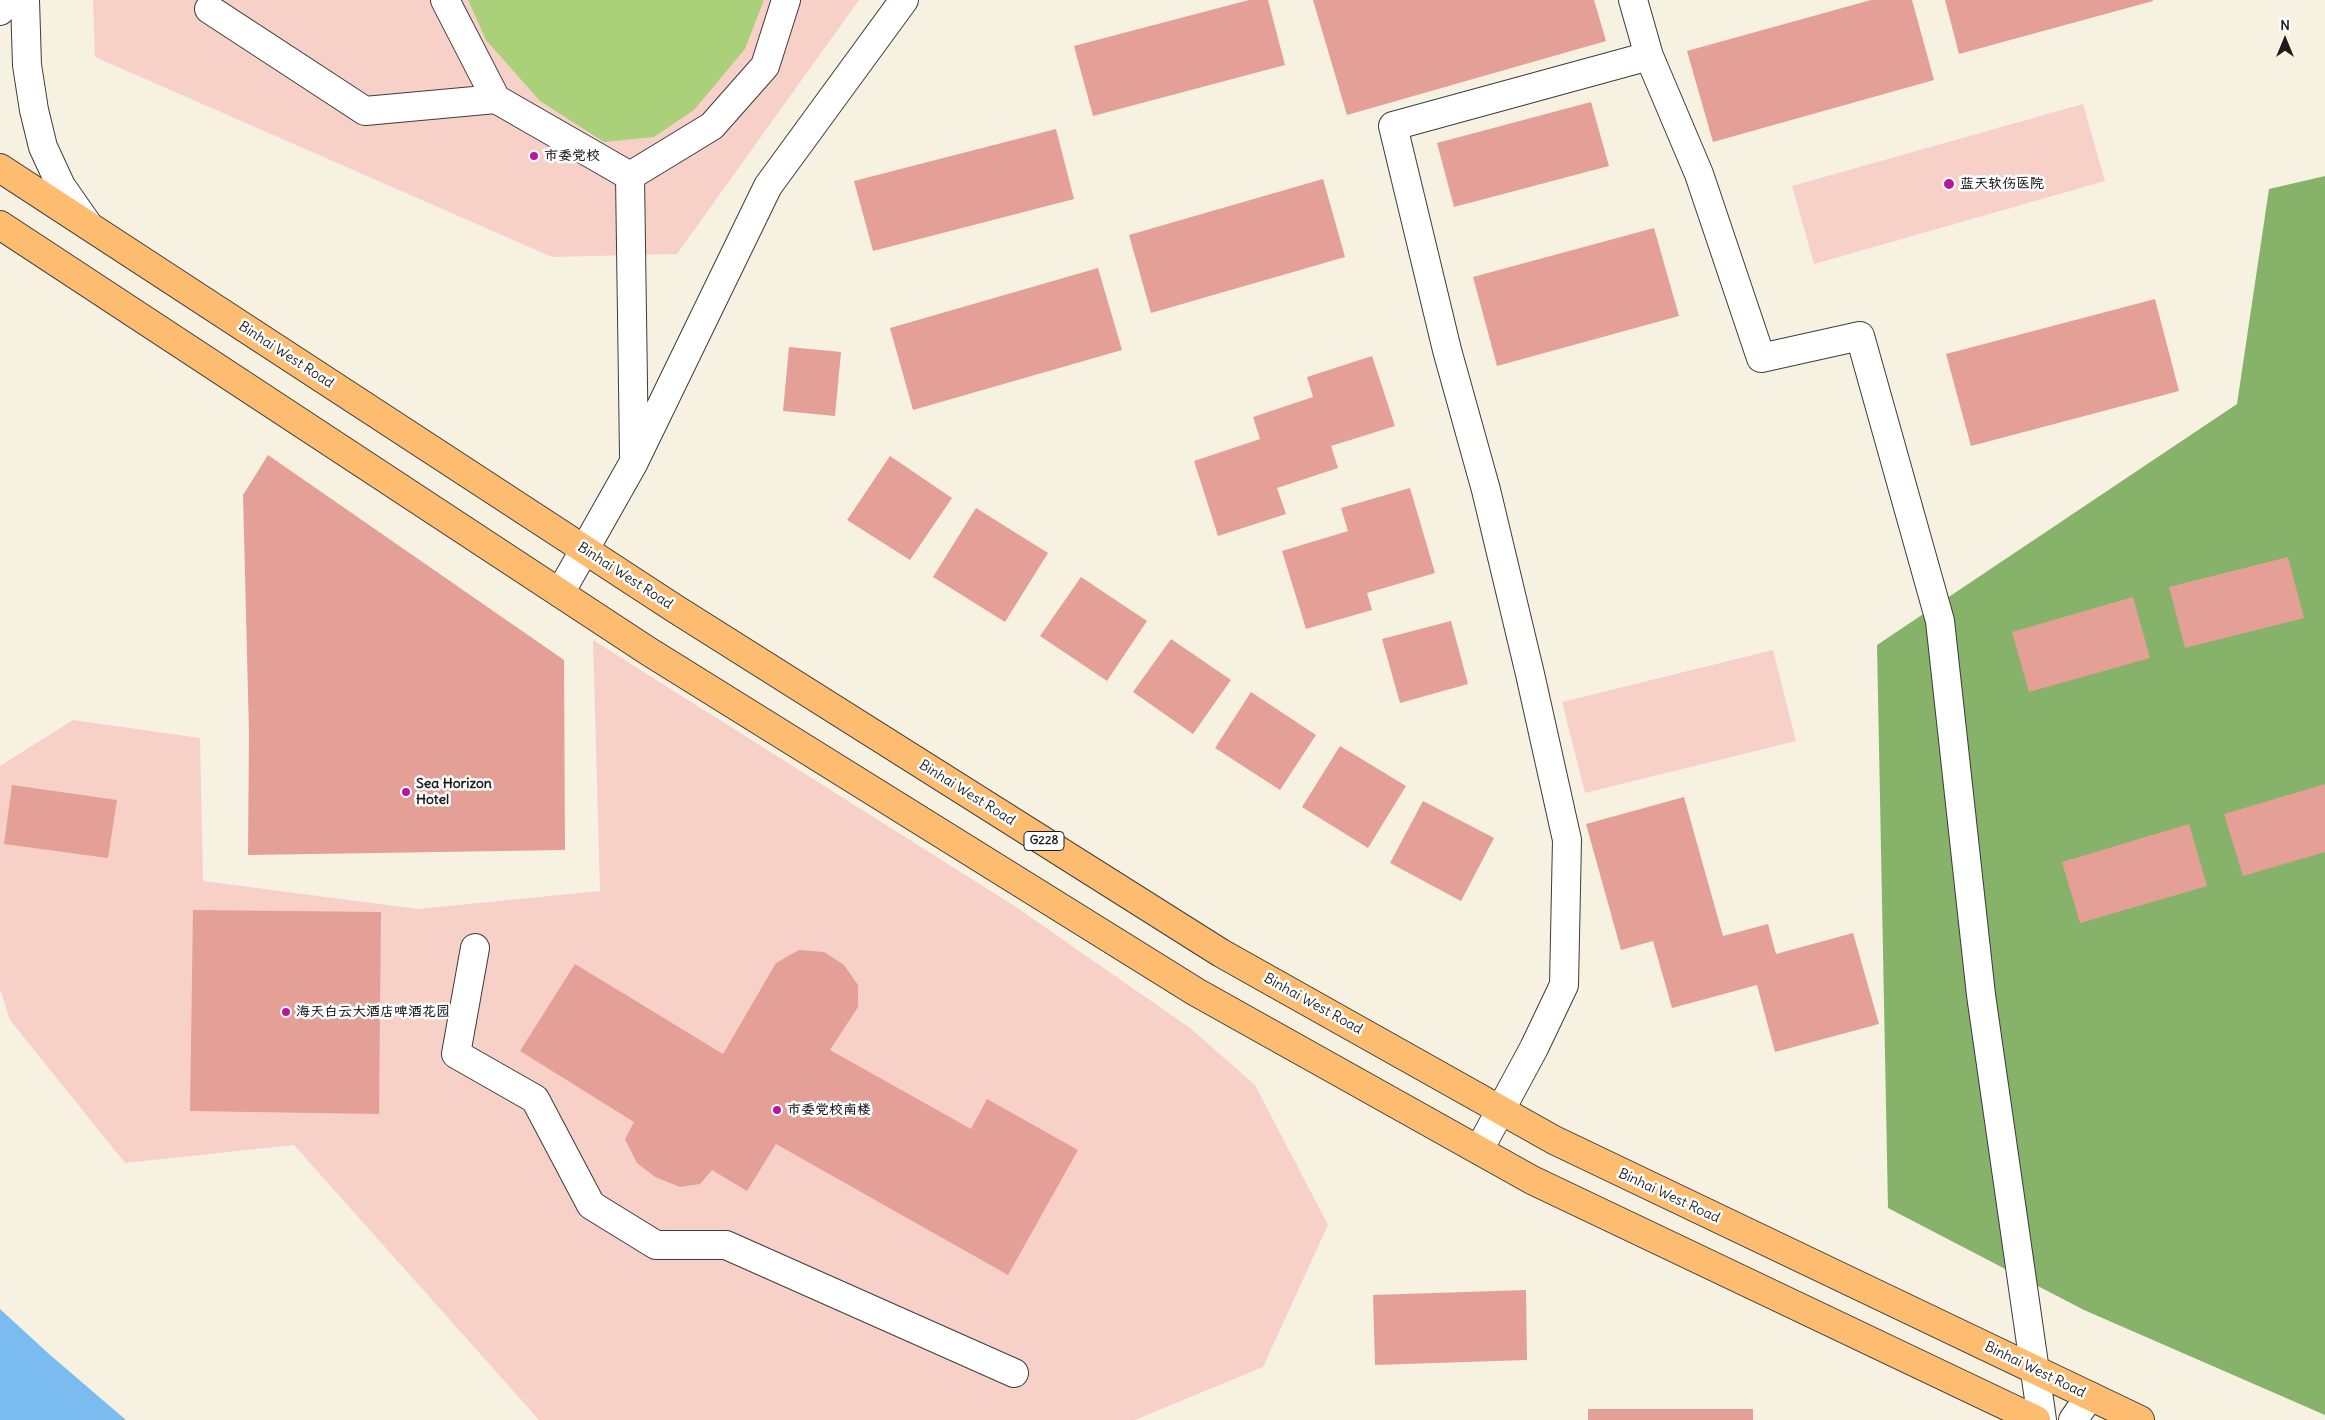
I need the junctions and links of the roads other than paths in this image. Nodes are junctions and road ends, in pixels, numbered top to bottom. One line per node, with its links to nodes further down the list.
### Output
1 (4, 0): 8 (street)
2 (25, 0): 14 (street)
3 (445, 0): 10 (street)
4 (786, 0): 12 (street)
5 (904, 0): 15 (street)
6 (1632, 0): 9 (street)
7 (209, 9): 10 (street)
8 (0, 11)
9 (1649, 56): 19 (street); 21 (street)
10 (496, 99): 12 (street)
11 (0, 168): 14 (highway, Binhai West Road / G228)
12 (630, 176): 15 (street)
13 (0, 225): 17 (highway)
14 (90, 227): 16 (highway, Binhai West Road / G228)
15 (634, 462): 16 (street)
16 (585, 550): 17 (street); 19 (highway, Binhai West Road / G228)
17 (560, 593): 20 (highway)
18 (475, 948): 22 (street)
19 (1500, 1110): 20 (street); 21 (highway, Binhai West Road / G228)
20 (1478, 1150): 24 (highway)
21 (2034, 1370): 23 (highway, Binhai West Road / G228); 25 (street)
22 (1014, 1373)
23 (2090, 1396): 26 (street); 27 (highway, Binhai West Road / G228)
24 (2036, 1420)
25 (2042, 1420)
26 (2073, 1420)
27 (2140, 1420)

